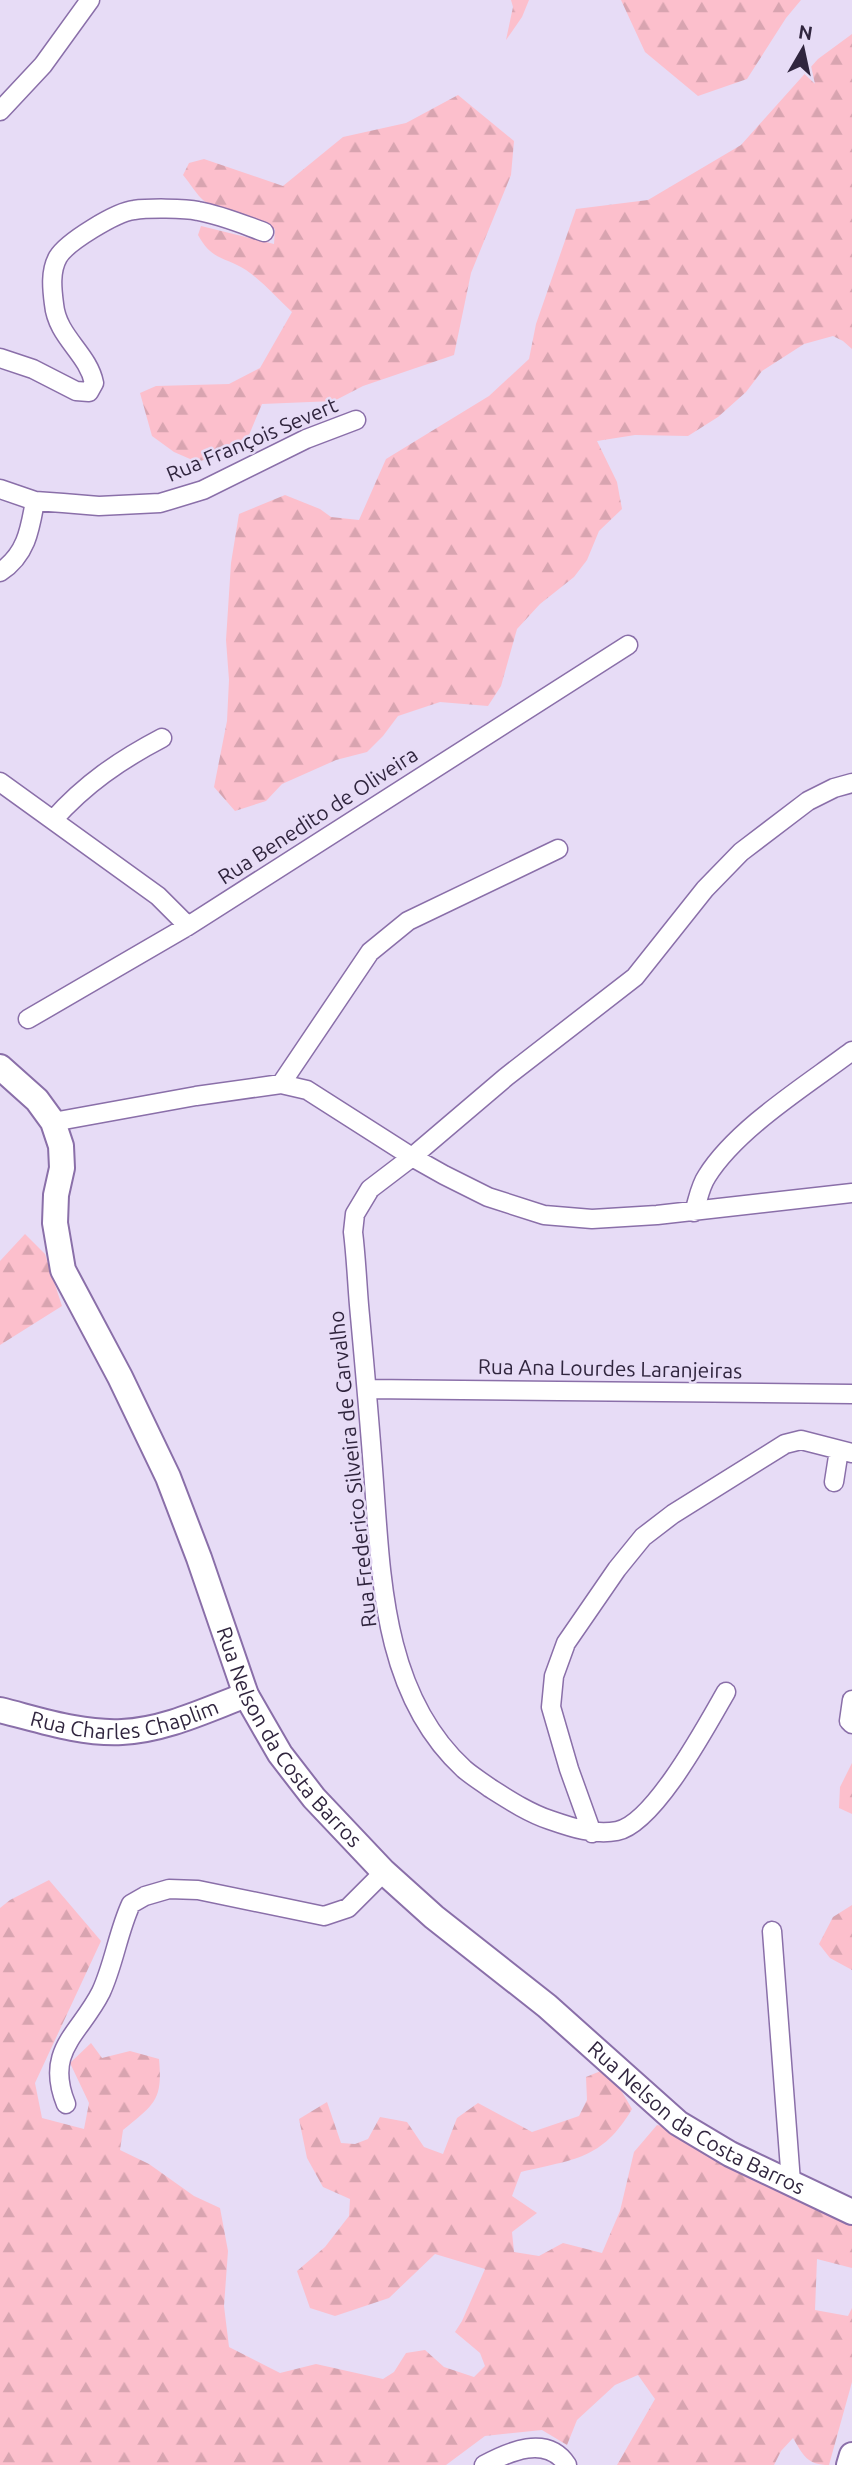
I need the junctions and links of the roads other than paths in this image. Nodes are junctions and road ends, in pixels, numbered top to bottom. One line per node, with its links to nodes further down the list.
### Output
1 (90, 0): 2 (street)
2 (0, 111)
3 (264, 232): 4 (street)
4 (0, 358)
5 (356, 419): 7 (street, Rua François Severt)
6 (0, 489): 7 (street, Rua François Severt)
7 (35, 501): 8 (street)
8 (0, 572)
9 (628, 645): 15 (street, Rua Benedito de Oliveira)
10 (162, 738): 13 (street)
11 (0, 782): 13 (street)
12 (852, 783): 21 (street, Rua Frederico Silveira de Carvalho)
13 (53, 820): 15 (street)
14 (558, 849): 19 (street)
15 (188, 926): 16 (street, Rua Benedito de Oliveira)
16 (28, 1019)
17 (852, 1051): 23 (street)
18 (3, 1073): 20 (street, Rua Nelson da Costa Barros)
19 (281, 1084): 20 (street); 21 (street)
20 (53, 1122): 29 (street, Rua Nelson da Costa Barros)
21 (412, 1157): 23 (street); 24 (street, Rua Frederico Silveira de Carvalho)
22 (852, 1193): 23 (street)
23 (694, 1212)
24 (367, 1389): 25 (street, Rua Ana Lourdes Laranjeiras); 33 (street, Rua Frederico Silveira de Carvalho)
25 (852, 1394)
26 (845, 1452): 27 (street); 33 (street)
27 (834, 1482)
28 (726, 1692): 33 (street, Rua Frederico Silveira de Carvalho)
29 (246, 1695): 31 (street, Rua Charles Chaplim); 34 (street, Rua Nelson da Costa Barros)
30 (852, 1700): 32 (street)
31 (0, 1710)
32 (852, 1724)
33 (593, 1832)
34 (384, 1872): 36 (street); 37 (street, Rua Nelson da Costa Barros)
35 (772, 1931): 37 (street)
36 (66, 2104)
37 (792, 2182): 38 (street, Rua Nelson da Costa Barros)
38 (852, 2211)
39 (852, 2455): 42 (street)
40 (484, 2465): 41 (street)
41 (566, 2465)
42 (849, 2465)

